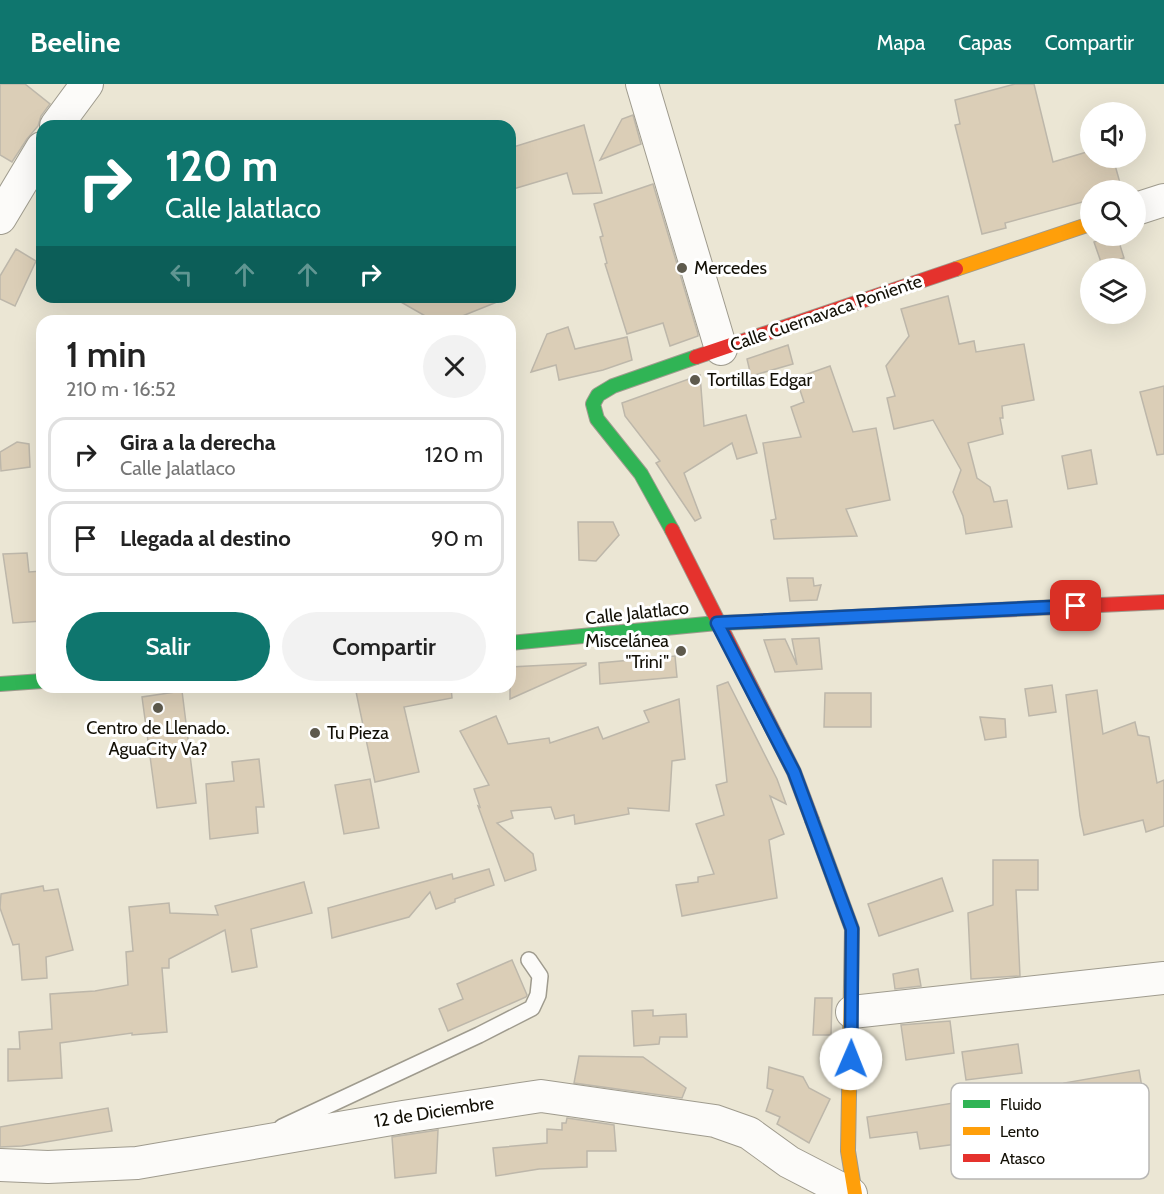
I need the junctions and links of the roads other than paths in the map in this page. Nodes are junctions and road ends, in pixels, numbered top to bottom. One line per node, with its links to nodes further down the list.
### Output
1 (87, 84): 3 (street)
2 (642, 84): 9 (street, Calle Cuernavaca Poniente)
3 (60, 120)
4 (36, 158): 7 (street)
5 (1164, 200): 6 (street)
6 (1146, 206)
7 (0, 218)
8 (1080, 227): 9 (street, Calle Cuernavaca Poniente)
9 (722, 349): 11 (street)
10 (1164, 602): 11 (street, Calle Jalatlaco)
11 (717, 623): 12 (street, Calle Jalatlaco); 17 (street)
12 (516, 642)
13 (36, 681): 14 (street)
14 (0, 684)
15 (529, 960): 18 (lane)
16 (1164, 978): 17 (street)
17 (852, 1012): 21 (street)
18 (238, 1145): 19 (street, 12 de Diciembre); 20 (street, 12 de Diciembre)
19 (0, 1165)
20 (851, 1194)
21 (855, 1194)

